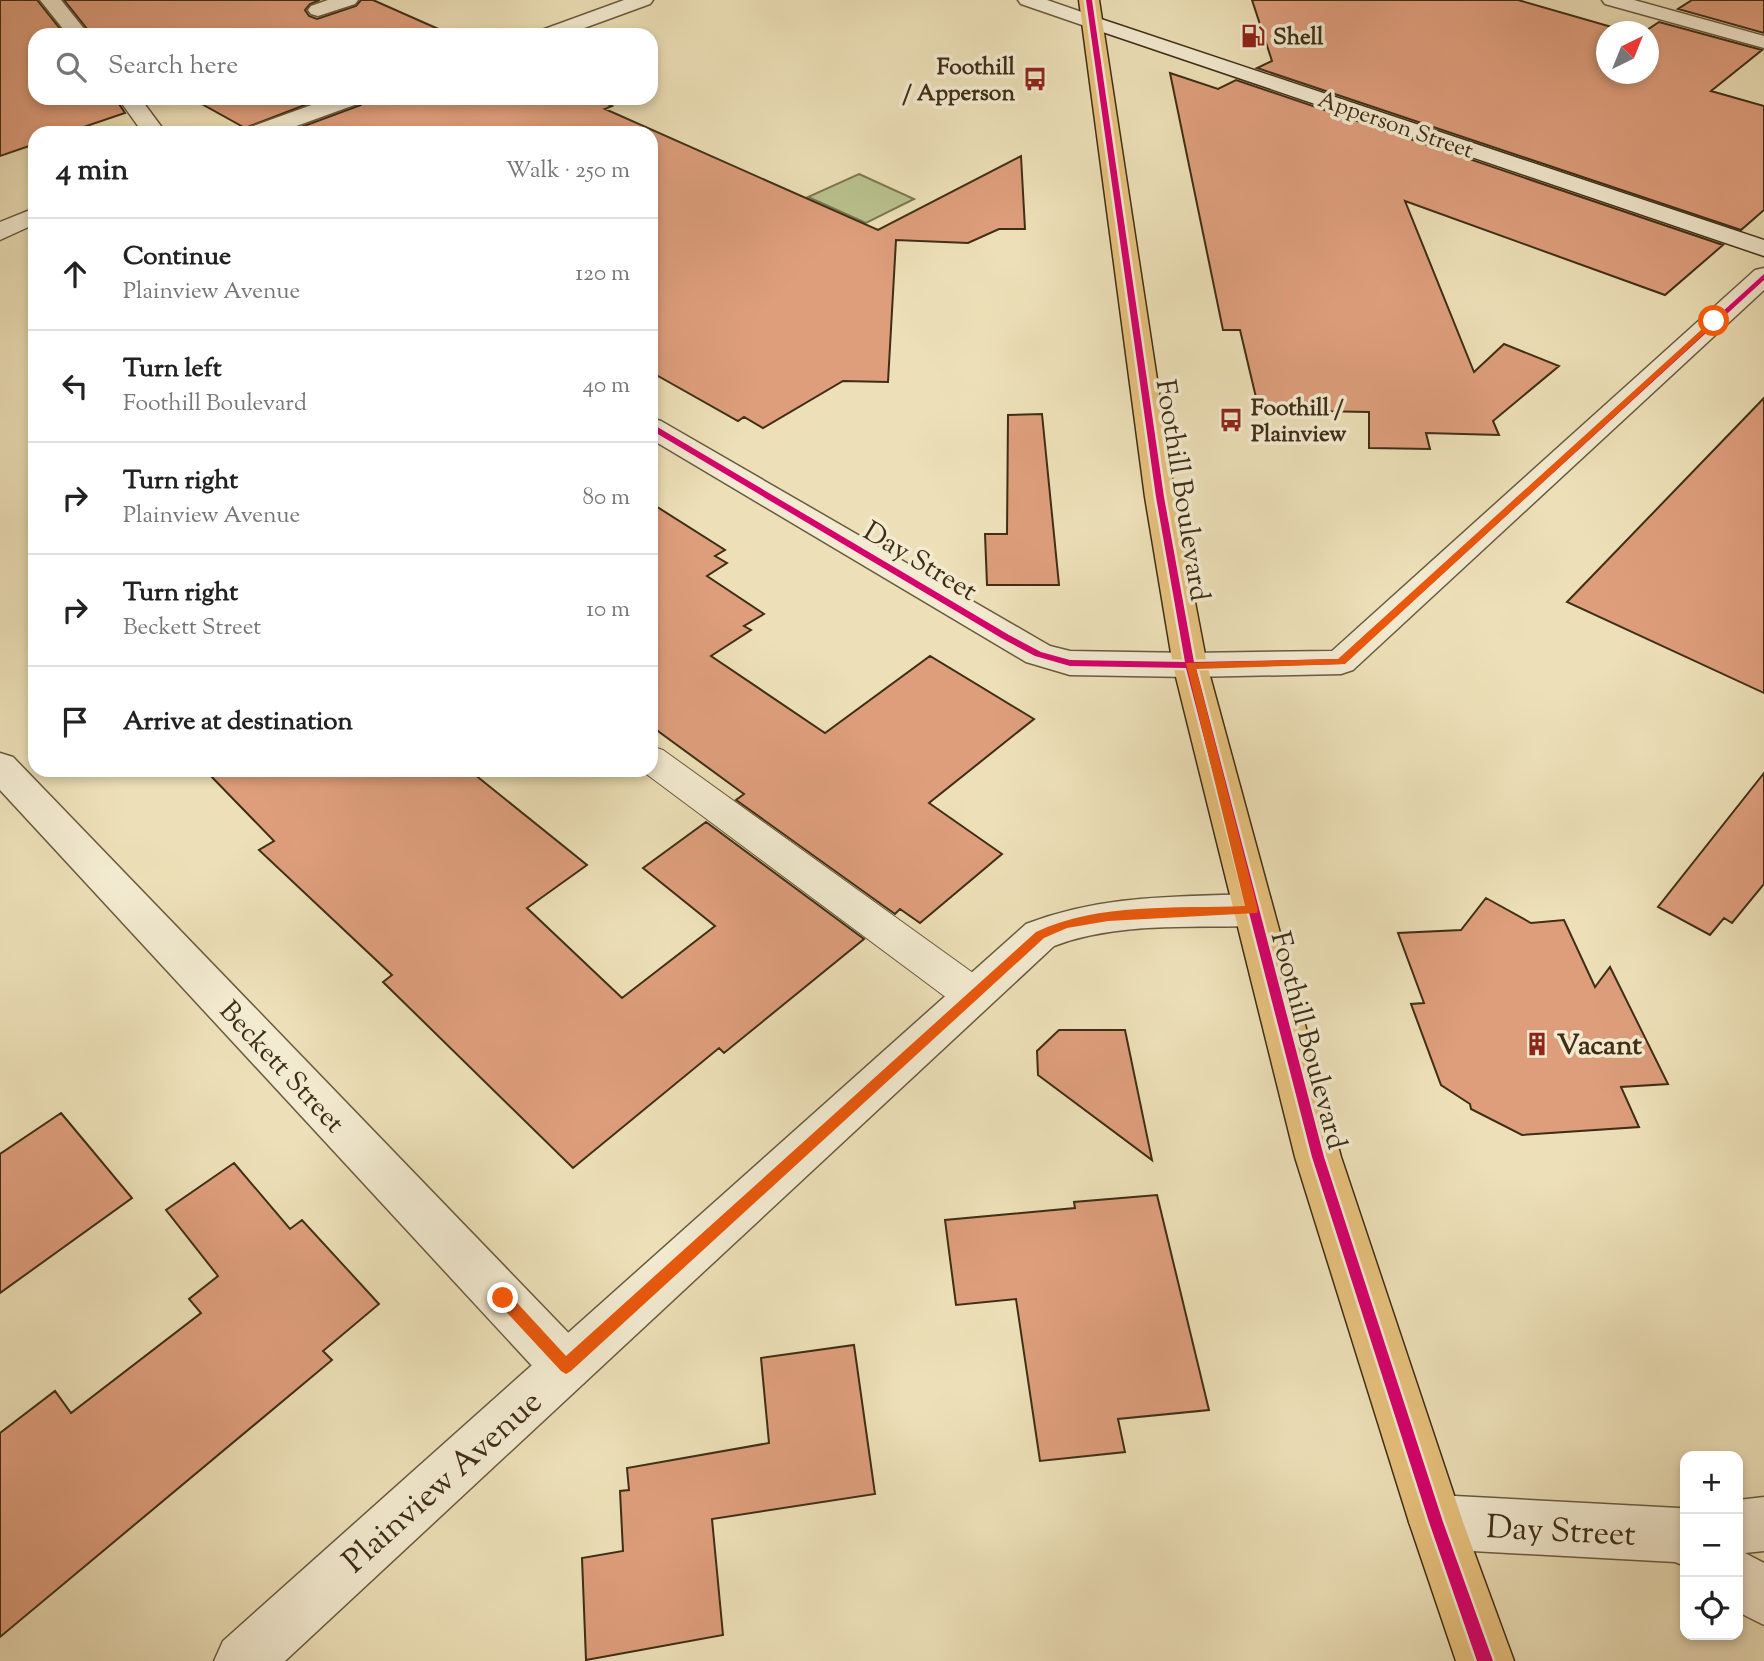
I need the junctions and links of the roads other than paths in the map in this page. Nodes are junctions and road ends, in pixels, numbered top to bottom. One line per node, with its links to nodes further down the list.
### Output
1 (50, 0): 8 (street)
2 (348, 0): 6 (street)
3 (643, 0): 9 (street)
4 (1028, 0): 7 (street, Apperson Street)
5 (1612, 0): 10 (street)
6 (318, 10)
7 (1091, 11): 17 (street, Apperson Street); 20 (main road, Foothill Boulevard)
8 (73, 28)
9 (565, 28)
10 (1764, 42)
11 (134, 105): 13 (street)
12 (333, 105): 14 (street)
13 (150, 126)
14 (275, 126)
15 (28, 218): 16 (street)
16 (0, 232)
17 (1764, 248)
18 (1764, 276): 20 (street)
19 (658, 430): 20 (street, Day Street)
20 (1190, 665): 23 (main road, Foothill Boulevard)
21 (658, 765): 24 (lane)
22 (0, 766): 25 (street, Beckett Street)
23 (1252, 910): 24 (street, Plainview Avenue); 26 (main road, Foothill Boulevard)
24 (973, 995): 25 (street, Plainview Avenue)
25 (566, 1366): 32 (street, Plainview Avenue)
26 (1436, 1522): 29 (street, Day Street); 33 (main road, Foothill Boulevard)
27 (1764, 1524): 28 (street)
28 (1743, 1526)
29 (1680, 1536)
30 (1743, 1581): 31 (street)
31 (1764, 1597)
32 (243, 1661)
33 (1485, 1661)

